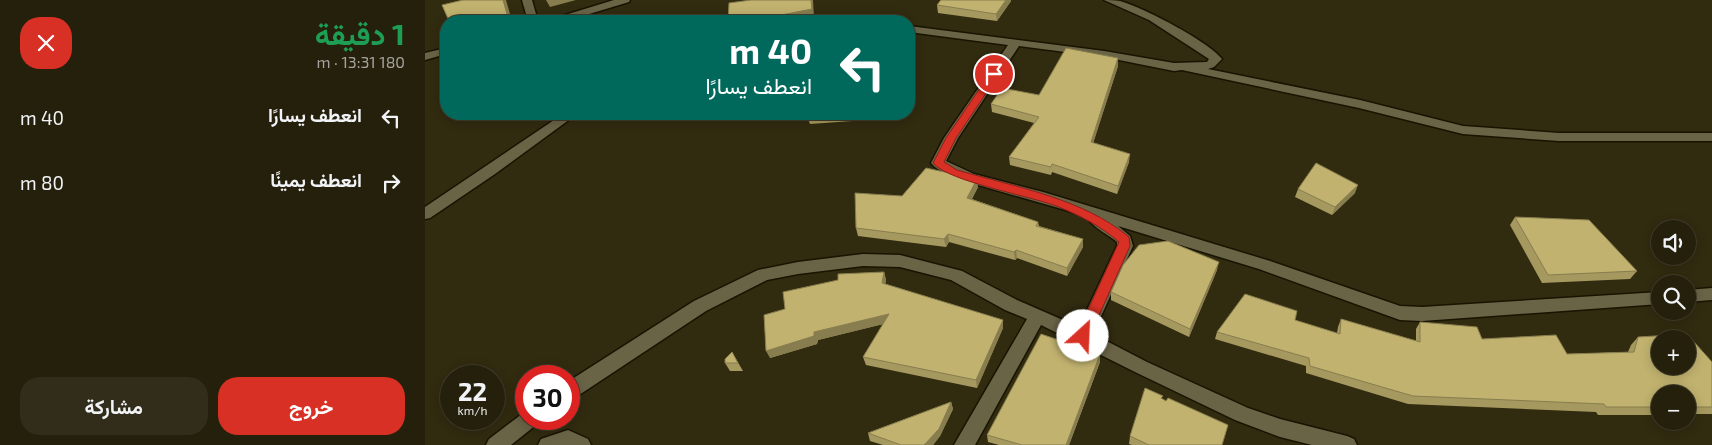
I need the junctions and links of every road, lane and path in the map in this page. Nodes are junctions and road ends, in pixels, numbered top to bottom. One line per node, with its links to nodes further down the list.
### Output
1 (527, 0): 4 (street)
2 (625, 0): 5 (street)
3 (1109, 0): 10 (street)
4 (531, 15)
5 (576, 15)
6 (915, 31): 7 (street)
7 (1016, 42): 10 (street); 13 (street)
8 (440, 53): 9 (street)
9 (425, 57)
10 (1184, 67): 12 (street)
11 (562, 120): 14 (street)
12 (1712, 138)
13 (1063, 204): 17 (street); 19 (street)
14 (425, 214)
15 (1712, 294): 16 (street)
16 (1696, 295)
17 (1651, 299)
18 (1037, 316): 19 (street); 20 (street); 25 (street)
19 (1083, 336): 26 (street)
20 (580, 384)
21 (515, 430): 22 (street)
22 (496, 445)
23 (548, 445): 24 (street)
24 (581, 445)
25 (964, 445)
26 (1347, 445)

